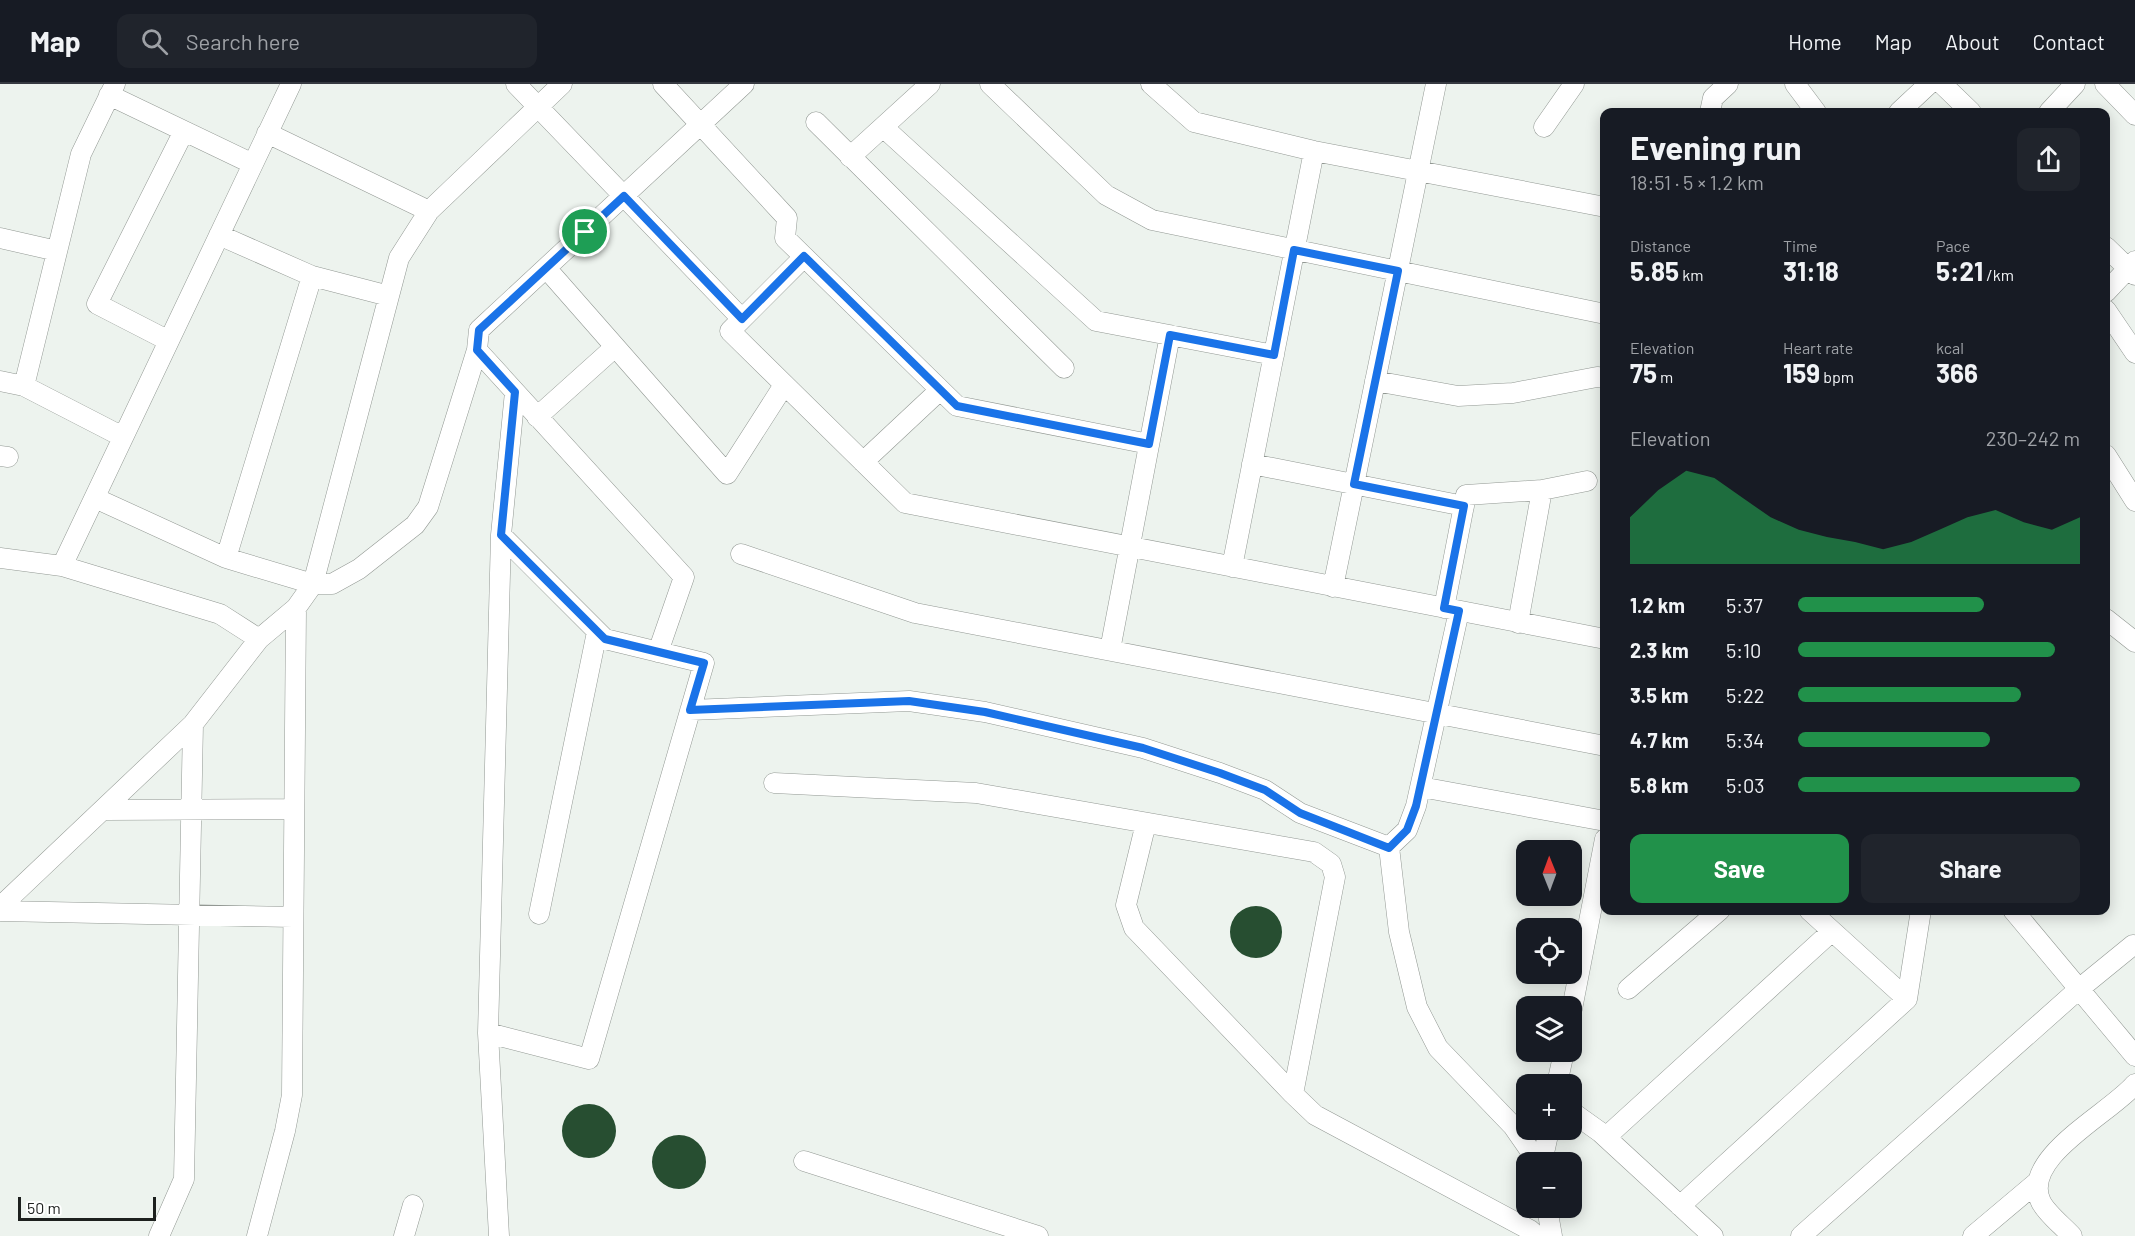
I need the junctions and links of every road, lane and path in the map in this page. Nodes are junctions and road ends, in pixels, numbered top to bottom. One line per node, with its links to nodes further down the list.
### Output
1 (291, 84): 30 (street)
2 (516, 84): 19 (street)
3 (562, 84): 19 (street)
4 (663, 84): 26 (street)
5 (744, 84): 26 (street)
6 (930, 84): 27 (street)
7 (990, 84): 40 (street)
8 (1151, 84): 31 (street)
9 (1436, 84): 34 (street)
10 (1574, 84): 28 (street)
11 (1728, 84): 18 (street)
12 (1795, 84): 20 (street)
13 (1929, 84): 21 (street)
14 (1942, 84): 22 (street)
15 (2075, 84): 23 (street)
16 (2105, 84): 24 (street)
17 (112, 90): 29 (street); 42 (street)
18 (1707, 98)
19 (538, 107): 35 (street); 37 (street)
20 (1813, 108)
21 (1903, 108)
22 (1967, 108)
23 (2053, 108)
24 (2135, 115)
25 (816, 122): 32 (street)
26 (700, 124): 35 (street); 43 (street)
27 (883, 127): 32 (street); 53 (street)
28 (1544, 127)
29 (184, 131): 33 (street); 54 (street)
30 (267, 133): 33 (street); 37 (street)
31 (1314, 151): 34 (street); 40 (street)
32 (850, 157): 59 (street)
33 (253, 164): 38 (street)
34 (1418, 171): 36 (street); 46 (street)
35 (624, 196): 44 (street); 52 (street)
36 (1600, 206)
37 (429, 211): 49 (street)
38 (219, 235): 47 (street); 54 (street)
39 (0, 238): 42 (street)
40 (1294, 250): 46 (street); 58 (street)
41 (2110, 250): 45 (street)
42 (57, 251): 64 (street)
43 (804, 256): 52 (street); 65 (street)
44 (546, 268): 55 (street); 56 (street)
45 (2133, 268): 48 (street)
46 (1398, 271): 50 (street); 62 (street)
47 (312, 276): 49 (street); 83 (street)
48 (2110, 288)
49 (389, 296): 86 (street)
50 (1600, 313)
51 (2110, 316): 57 (street)
52 (742, 319): 63 (street)
53 (1170, 335): 58 (street); 69 (street)
54 (169, 341): 68 (street)
55 (615, 347): 63 (street); 67 (street)
56 (477, 350): 66 (street); 86 (street)
57 (2135, 353)
58 (1274, 355): 72 (street)
59 (1064, 368)
60 (1600, 377): 62 (street)
61 (0, 381): 64 (street)
62 (1376, 381): 74 (street)
63 (784, 385): 71 (street)
64 (24, 386): 68 (street)
65 (940, 390): 69 (street); 71 (street)
66 (515, 392): 67 (street); 79 (street)
67 (537, 417): 97 (street)
68 (123, 437): 76 (street)
69 (1149, 444): 80 (street)
70 (2110, 461): 77 (street)
71 (863, 462): 80 (street)
72 (1252, 464): 74 (street); 85 (street)
73 (1587, 481): 75 (street)
74 (1354, 484): 78 (street); 87 (street)
75 (1542, 490): 78 (street); 91 (street)
76 (95, 498): 83 (street); 84 (street)
77 (2135, 501)
78 (1464, 506): 89 (street)
79 (501, 535): 92 (street); 125 (street)
80 (1130, 547): 85 (street); 96 (street)
81 (741, 554): 96 (street)
82 (0, 558): 84 (street)
83 (226, 558): 86 (street)
84 (62, 566): 94 (street)
85 (1232, 567): 87 (street)
86 (313, 584): 88 (street)
87 (1333, 586): 89 (street)
88 (296, 608): 94 (street); 104 (street)
89 (1451, 610): 91 (street); 99 (street)
90 (2110, 622): 95 (street)
91 (1518, 623): 93 (street)
92 (597, 632): 97 (street); 112 (street)
93 (1600, 638)
94 (259, 639): 100 (street)
95 (2135, 642)
96 (1110, 650): 99 (street)
97 (658, 652): 98 (street)
98 (690, 710): 109 (street); 125 (street)
99 (1437, 713): 101 (street); 103 (street)
100 (193, 724): 105 (street); 106 (street)
101 (1600, 745)
102 (774, 783): 108 (street)
103 (1421, 787): 107 (street); 109 (street)
104 (294, 808): 105 (street); 118 (street)
105 (191, 809): 106 (street); 113 (street)
106 (105, 810): 111 (street)
107 (1600, 820)
108 (1146, 823): 128 (street); 128 (street)
109 (1389, 848): 131 (street)
110 (1600, 865): 123 (street)
111 (0, 909): 113 (street)
112 (539, 914)
113 (189, 915): 118 (street); 137 (street)
114 (1714, 915): 121 (street)
115 (1814, 915): 119 (street)
116 (1920, 915): 124 (street)
117 (2017, 915): 122 (street)
118 (293, 917): 138 (street)
119 (1831, 932): 124 (street); 130 (street)
120 (2133, 945): 122 (street)
121 (1628, 989)
122 (2079, 989): 126 (street); 145 (street)
123 (1575, 996)
124 (1907, 999): 135 (street)
125 (488, 1033): 140 (street)
126 (2135, 1056)
127 (2133, 1088): 133 (street)
128 (1293, 1094): 142 (street)
129 (1582, 1119): 130 (street)
130 (1606, 1137): 135 (street)
131 (1532, 1152)
132 (804, 1161): 141 (street)
133 (2036, 1183): 146 (street); 147 (street)
134 (413, 1205): 139 (street)
135 (1680, 1206): 144 (street)
136 (1549, 1218): 143 (street)
137 (159, 1236)
138 (257, 1236)
139 (404, 1236)
140 (500, 1236)
141 (1038, 1236)
142 (1537, 1236)
143 (1552, 1236)
144 (1713, 1236)
145 (1801, 1236)
146 (1973, 1236)
147 (2072, 1236)

